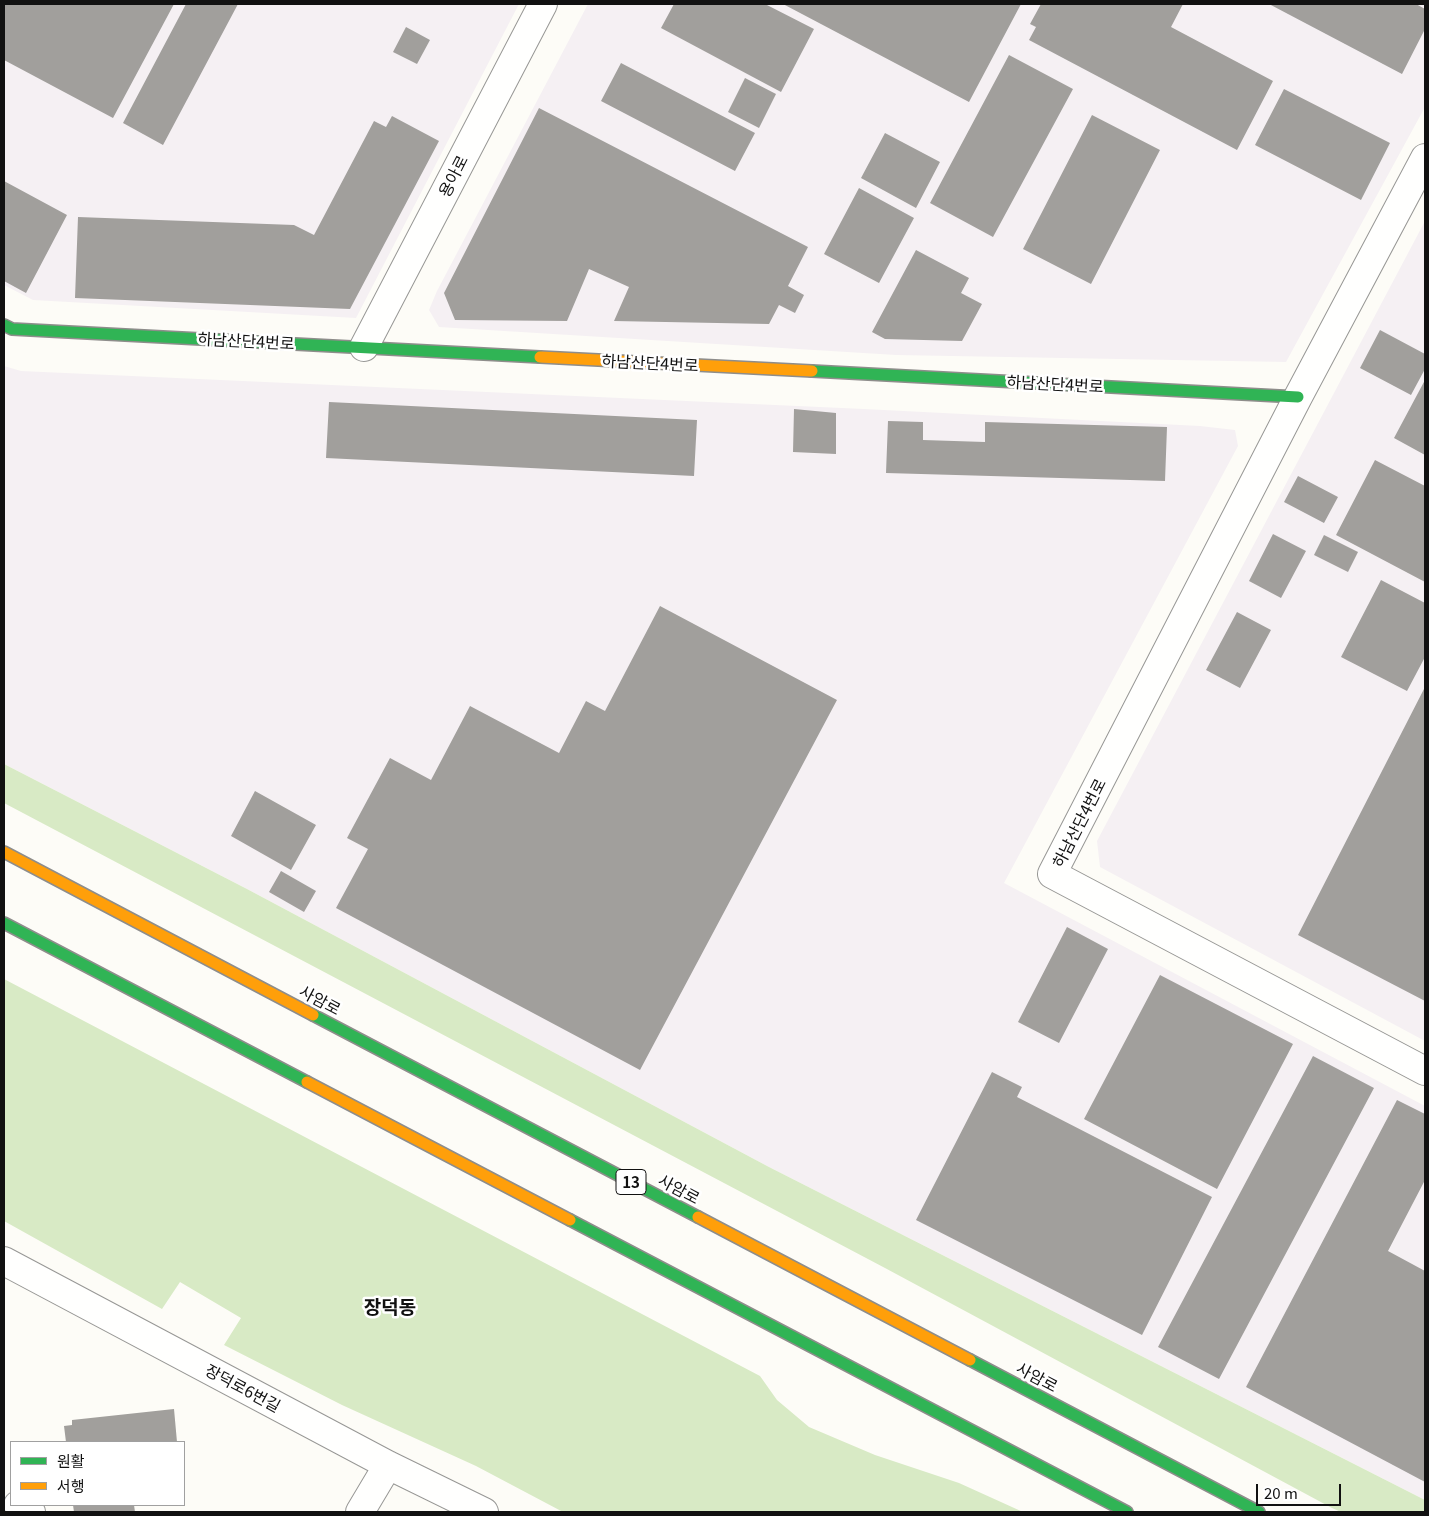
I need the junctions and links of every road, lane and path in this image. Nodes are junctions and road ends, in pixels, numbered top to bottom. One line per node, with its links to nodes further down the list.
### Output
1 (542, 4): 4 (street, 용아로)
2 (1425, 158): 5 (street, 하남산단4번로)
3 (4, 325): 4 (main road, 하남산단4번로)
4 (364, 347): 5 (main road, 하남산단4번로)
5 (1298, 397): 8 (street, 하남산단4번로)
6 (4, 852): 16 (main road, 사암로 / 13)
7 (4, 923): 15 (main road)
8 (1425, 1071)
9 (4, 1262): 10 (street, 장덕로6번길)
10 (388, 1465): 13 (street); 14 (street, 장덕로6번길)
11 (20, 1506): 12 (street)
12 (31, 1512)
13 (360, 1512)
14 (484, 1512)
15 (1127, 1512)
16 (1259, 1512)

